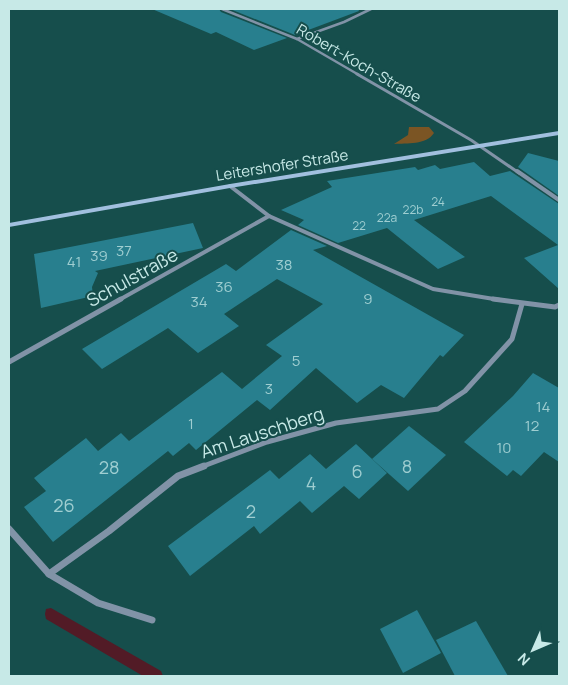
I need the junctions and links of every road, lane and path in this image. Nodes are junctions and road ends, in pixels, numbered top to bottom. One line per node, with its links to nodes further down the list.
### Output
1 (222, 9): 3 (street, Robert-Koch-Straße)
2 (371, 9): 3 (street)
3 (297, 39): 5 (street, Robert-Koch-Straße)
4 (559, 133): 5 (street, Leitershofer Straße)
5 (481, 147): 6 (street, Leitershofer Straße); 7 (street, Robert-Koch-Straße)
6 (230, 186): 8 (street); 9 (street, Leitershofer Straße)
7 (559, 200)
8 (269, 216): 10 (street); 12 (street, Schulstraße)
9 (9, 225)
10 (522, 304): 11 (street); 14 (street, Am Lauschberg)
11 (559, 305)
12 (9, 362)
13 (9, 529): 14 (street)
14 (49, 574): 15 (street)
15 (152, 620)

